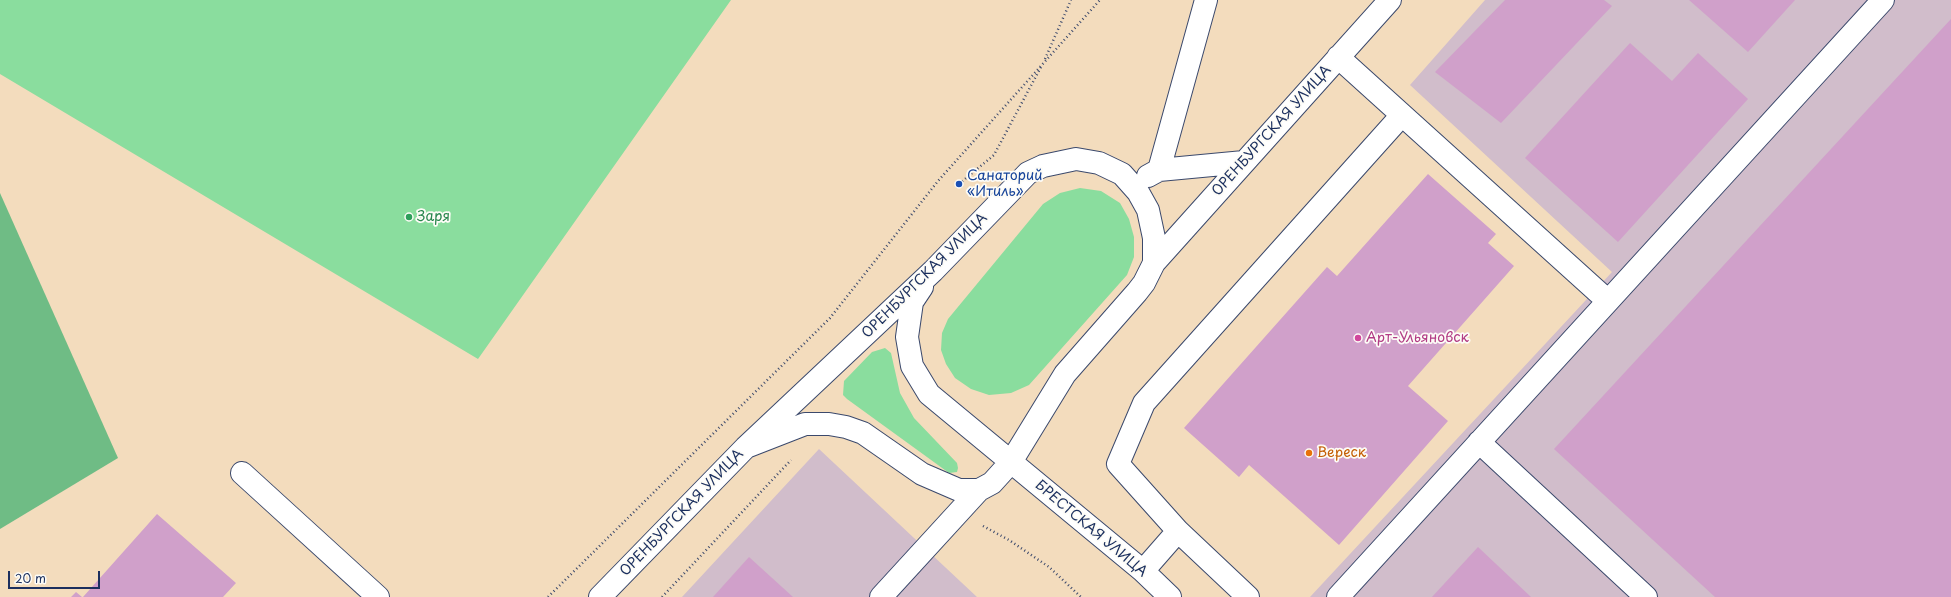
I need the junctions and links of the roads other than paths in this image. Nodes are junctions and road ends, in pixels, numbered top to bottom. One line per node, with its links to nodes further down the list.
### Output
1 (1206, 0): 7 (street)
2 (1390, 0): 4 (street, ОРЕНБУРГСКАЯ УЛИЦА)
3 (1883, 0): 11 (street)
4 (1338, 57): 5 (street); 6 (street, ОРЕНБУРГСКАЯ УЛИЦА)
5 (1402, 115): 11 (street); 17 (street)
6 (1244, 162): 7 (street); 9 (street, ОРЕНБУРГСКАЯ УЛИЦА)
7 (1159, 170): 8 (street)
8 (1133, 185): 9 (street, ОРЕНБУРГСКАЯ УЛИЦА); 10 (street, ОРЕНБУРГСКАЯ УЛИЦА)
9 (1154, 263): 14 (street, ОРЕНБУРГСКАЯ УЛИЦА)
10 (933, 271): 13 (street, ОРЕНБУРГСКАЯ УЛИЦА); 14 (street, БРЕСТСКАЯ УЛИЦА)
11 (1608, 301): 12 (street)
12 (1479, 442): 24 (street); 25 (street)
13 (746, 447): 16 (street, ОРЕНБУРГСКАЯ УЛИЦА); 20 (street, ОРЕНБУРГСКАЯ УЛИЦА)
14 (1011, 462): 16 (street, ОРЕНБУРГСКАЯ УЛИЦА); 18 (street, БРЕСТСКАЯ УЛИЦА)
15 (242, 473): 19 (street)
16 (978, 490): 21 (street)
17 (1178, 531): 18 (street); 23 (street)
18 (1143, 571): 22 (street, БРЕСТСКАЯ УЛИЦА)
19 (378, 597)
20 (600, 597)
21 (881, 597)
22 (1170, 597)
23 (1248, 597)
24 (1338, 597)
25 (1646, 597)

